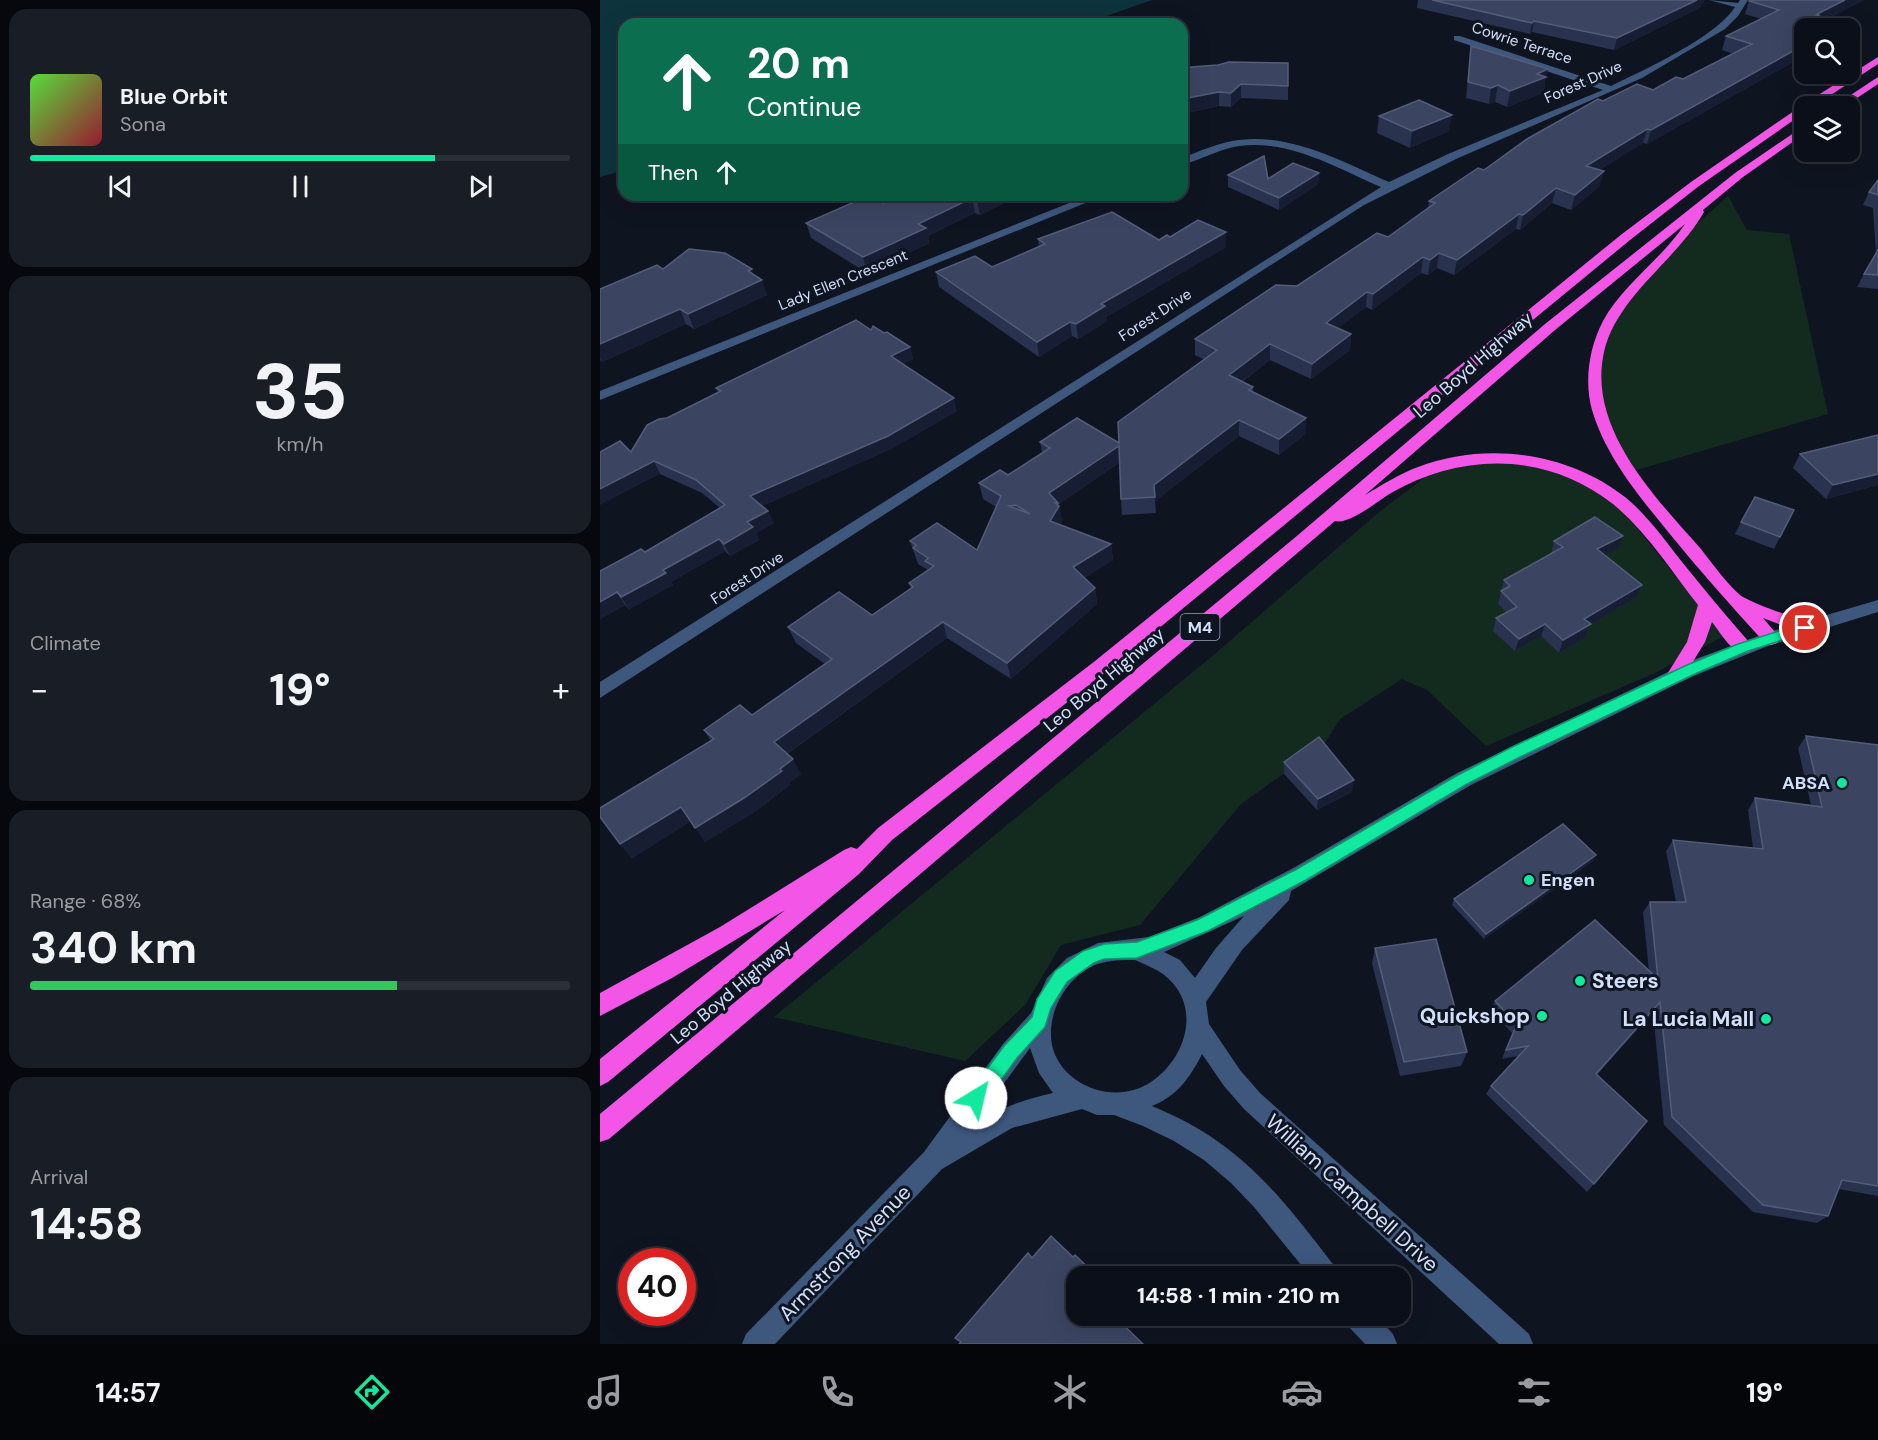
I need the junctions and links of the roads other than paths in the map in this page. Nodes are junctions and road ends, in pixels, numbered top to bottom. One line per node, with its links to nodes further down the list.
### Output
1 (1713, 0): 2 (street)
2 (1742, 3): 6 (street, Forest Drive)
3 (1457, 38): 6 (street, Cowrie Terrace)
4 (1878, 60): 7 (highway, Leo Boyd Highway / M4)
5 (1878, 80): 8 (highway)
6 (1611, 89): 12 (street, Forest Drive)
7 (1824, 96)
8 (1854, 96)
9 (1794, 116): 25 (highway, Leo Boyd Highway / M4)
10 (1794, 136): 14 (highway, Leo Boyd Highway / M4)
11 (1188, 160): 12 (street)
12 (1388, 186): 24 (street, Forest Drive)
13 (1084, 201): 15 (street, Lady Ellen Crescent)
14 (1701, 205): 16 (highway, Leo Boyd Highway / M4); 17 (highway)
15 (600, 396)
16 (1304, 539): 18 (highway); 35 (highway, Leo Boyd Highway / M4)
17 (1736, 600): 20 (highway); 21 (highway)
18 (1707, 605): 22 (highway); 23 (highway)
19 (1878, 606): 20 (street)
20 (1805, 628): 21 (street)
21 (1771, 638): 22 (street)
22 (1743, 647): 23 (street)
23 (1675, 676): 26 (street)
24 (600, 692)
25 (885, 834): 29 (highway); 32 (highway, Leo Boyd Highway / M4)
26 (1300, 875): 27 (street); 28 (street)
27 (1137, 950): 28 (street); 30 (street)
28 (1196, 998): 31 (street)
29 (600, 1005)
30 (1039, 1021): 33 (street); 36 (street, Armstrong Avenue)
31 (1199, 1029): 34 (street); 41 (street, William Campbell Drive)
32 (600, 1074)
33 (1081, 1098): 34 (street); 36 (street, Armstrong Avenue)
34 (1116, 1104): 37 (street)
35 (600, 1130)
36 (933, 1161): 39 (street, Armstrong Avenue)
37 (1318, 1266)
38 (1367, 1326): 40 (street)
39 (756, 1344)
40 (1383, 1344)
41 (1519, 1344)

